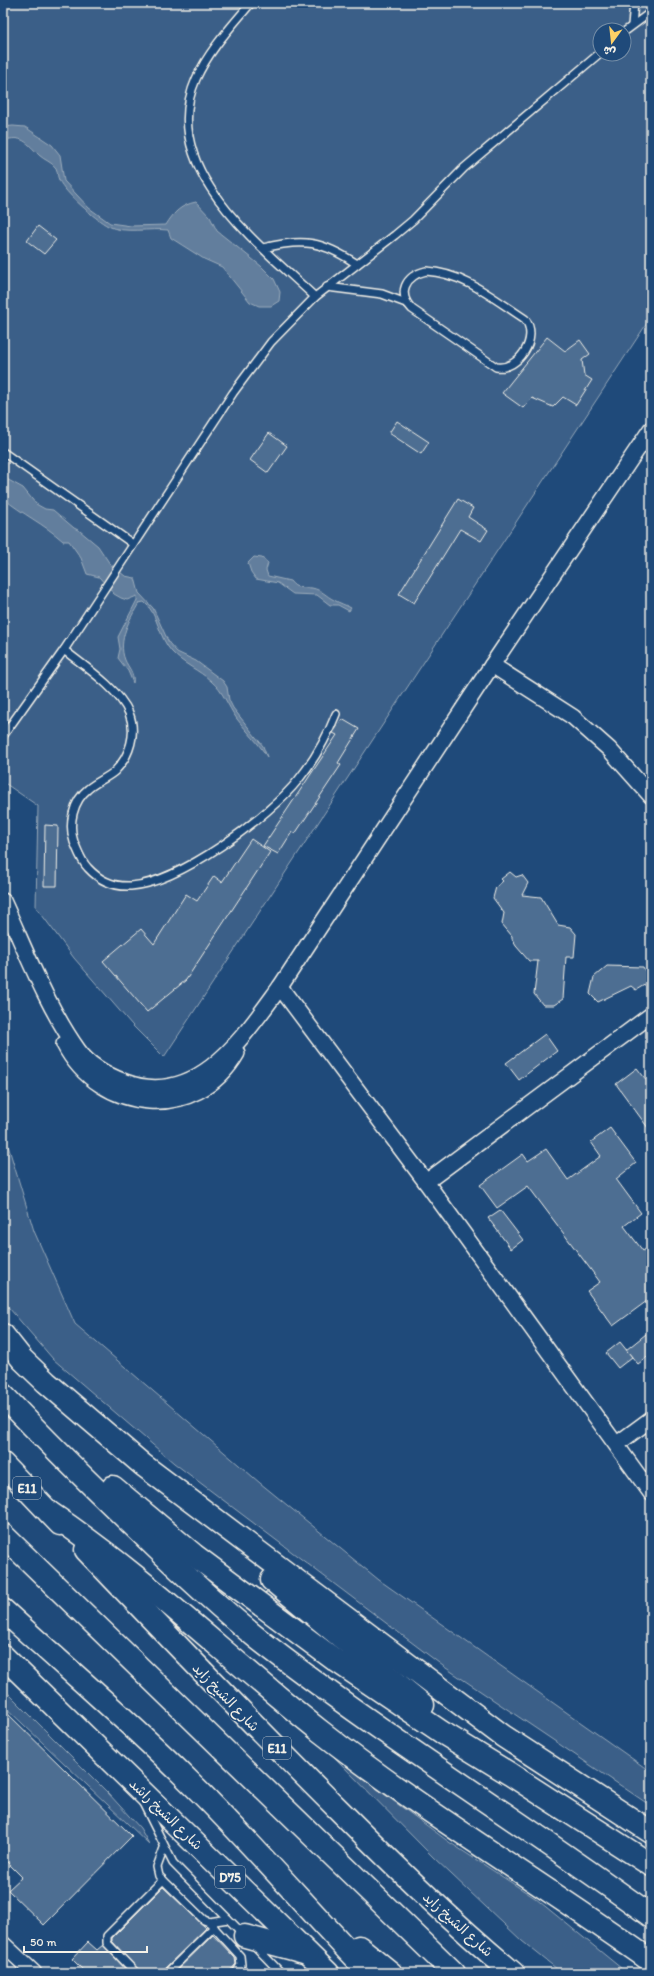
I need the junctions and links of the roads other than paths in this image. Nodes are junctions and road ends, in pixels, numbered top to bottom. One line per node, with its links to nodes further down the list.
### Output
1 (251, 3): 6 (lane)
2 (634, 3): 4 (lane)
3 (651, 12): 4 (lane)
4 (632, 25)
5 (592, 59): 7 (lane)
6 (263, 248): 7 (lane); 9 (lane)
7 (357, 264): 8 (lane)
8 (327, 287): 9 (lane); 10 (lane)
9 (315, 297): 13 (lane)
10 (406, 303): 10 (lane)
11 (649, 437): 15 (street)
12 (3, 452): 13 (lane)
13 (133, 544): 14 (lane)
14 (64, 650): 16 (lane); 17 (lane)
15 (492, 665): 18 (street); 20 (street)
16 (336, 714)
17 (3, 736)
18 (651, 796)
19 (3, 901): 20 (street)
20 (280, 987): 22 (street)
21 (651, 1015): 22 (street)
22 (426, 1182): 27 (street)
23 (3, 1335): 29 (highway)
24 (3, 1384): 37 (highway)
25 (3, 1395): 43 (highway)
26 (651, 1419): 27 (street)
27 (617, 1444): 30 (street)
28 (3, 1464): 31 (highway, E11)
29 (143, 1465): 37 (highway); 39 (highway)
30 (651, 1493)
31 (50, 1513): 49 (highway); 62 (highway, شارع الشيخ زايد / E11)
32 (3, 1535): 61 (highway, E11)
33 (3, 1596): 35 (highway)
34 (3, 1610): 35 (highway)
35 (28, 1633): 45 (highway)
36 (3, 1656): 38 (highway, شارع الشيخ راشد / D75)
37 (510, 1774): 41 (highway)
38 (132, 1782): 40 (lane); 50 (highway, شارع الشيخ راشد / D75)
39 (651, 1832)
40 (164, 1848): 42 (lane); 44 (lane)
41 (651, 1865)
42 (163, 1880): 46 (lane); 54 (lane)
43 (651, 1916)
44 (228, 1919): 46 (lane); 47 (lane)
45 (320, 1921): 59 (highway); 60 (highway)
46 (211, 1924): 47 (lane); 55 (lane)
47 (235, 1938): 50 (highway); 56 (lane); 57 (lane)
48 (3, 1944): 53 (street)
49 (627, 1945): 51 (highway); 52 (highway)
50 (308, 1954): 58 (highway, شارع الشيخ راشد / D75)
51 (651, 1962)
52 (651, 1970)
53 (33, 1973)
54 (136, 1973)
55 (168, 1973)
56 (236, 1973)
57 (281, 1973)
58 (328, 1973)
59 (369, 1973)
60 (391, 1973)
61 (454, 1973)
62 (513, 1973)

